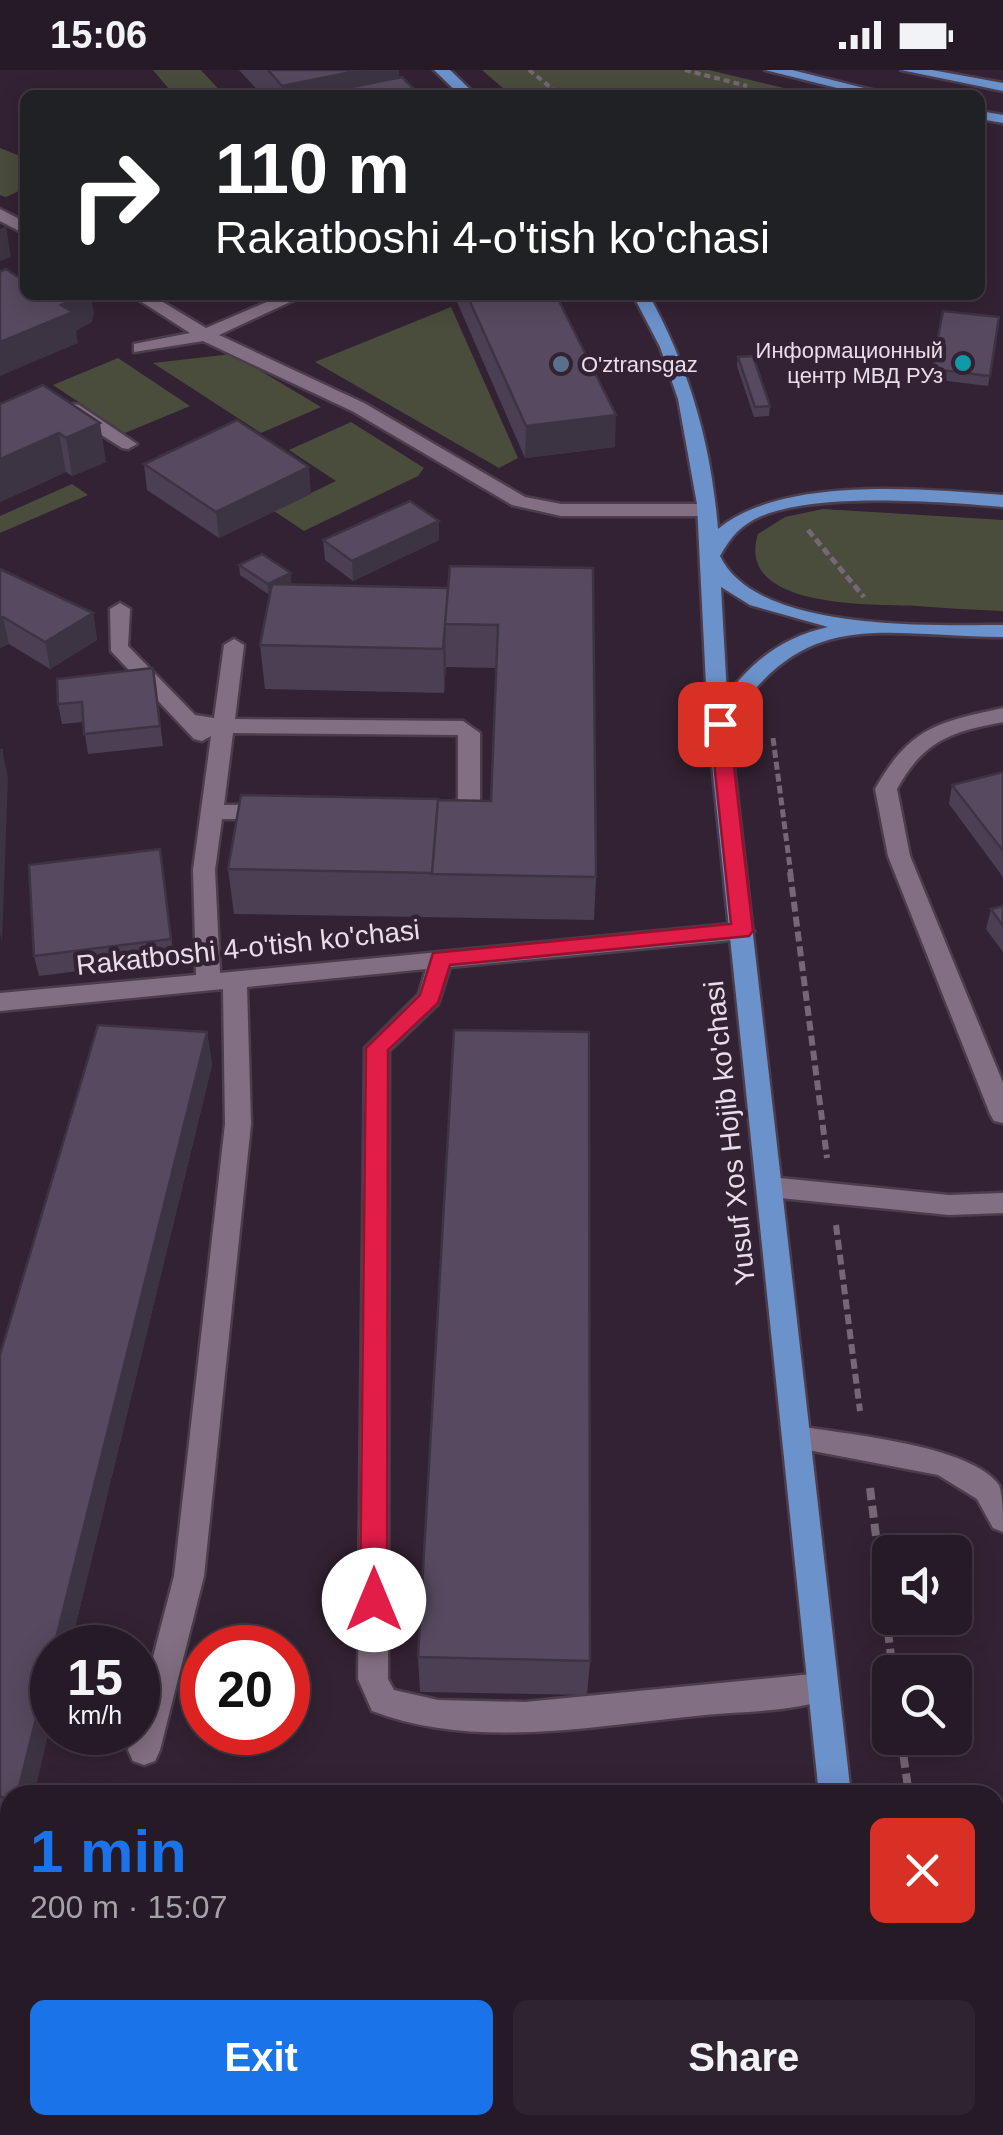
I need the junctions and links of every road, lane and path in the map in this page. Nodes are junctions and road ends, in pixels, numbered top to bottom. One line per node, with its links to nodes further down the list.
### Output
1 (441, 70): 8 (main road)
2 (529, 70): 9 (path)
3 (685, 70): 6 (path)
4 (772, 70): 10 (main road)
5 (908, 70): 7 (main road)
6 (749, 86)
7 (1003, 87)
8 (463, 90)
9 (554, 90)
10 (862, 90)
11 (147, 300): 14 (street)
12 (286, 300): 14 (street)
13 (644, 300): 20 (main road, Yusuf Xos Hojib ko'chasi)
14 (205, 335): 15 (street); 20 (street)
15 (140, 348)
16 (59, 404): 17 (street)
17 (128, 444)
18 (1003, 501): 19 (main road)
19 (782, 503): 21 (main road); 23 (path)
20 (706, 510): 21 (main road, Yusuf Xos Hojib ko'chasi)
21 (709, 557): 23 (main road); 28 (main road, Yusuf Xos Hojib ko'chasi)
22 (120, 609): 27 (street)
23 (878, 625): 24 (main road); 28 (main road)
24 (1003, 631)
25 (234, 646): 29 (street)
26 (1003, 715): 38 (street)
27 (192, 720): 29 (street); 30 (street)
28 (720, 724): 34 (main road, Yusuf Xos Hojib ko'chasi)
29 (223, 726): 30 (street); 33 (street)
30 (219, 758): 31 (street)
31 (212, 812): 32 (street); 36 (street)
32 (287, 812)
33 (419, 812)
34 (742, 931): 35 (street, Rakatboshi 4-o'tish ko'chasi); 39 (main road, Yusuf Xos Hojib ko'chasi)
35 (440, 958): 36 (street, Rakatboshi 4-o'tish ko'chasi); 43 (street)
36 (221, 980): 37 (street, Rakatboshi 4-o'tish ko'chasi); 44 (street)
37 (0, 1002)
38 (1003, 1114)
39 (770, 1187): 40 (street); 41 (main road, Yusuf Xos Hojib ko'chasi)
40 (1003, 1203)
41 (797, 1438): 42 (street); 43 (main road, Yusuf Xos Hojib ko'chasi)
42 (1003, 1519)
43 (824, 1686): 46 (main road, Yusuf Xos Hojib ko'chasi)
44 (160, 1688)
45 (904, 1755): 47 (path)
46 (834, 1785)
47 (908, 1785)

